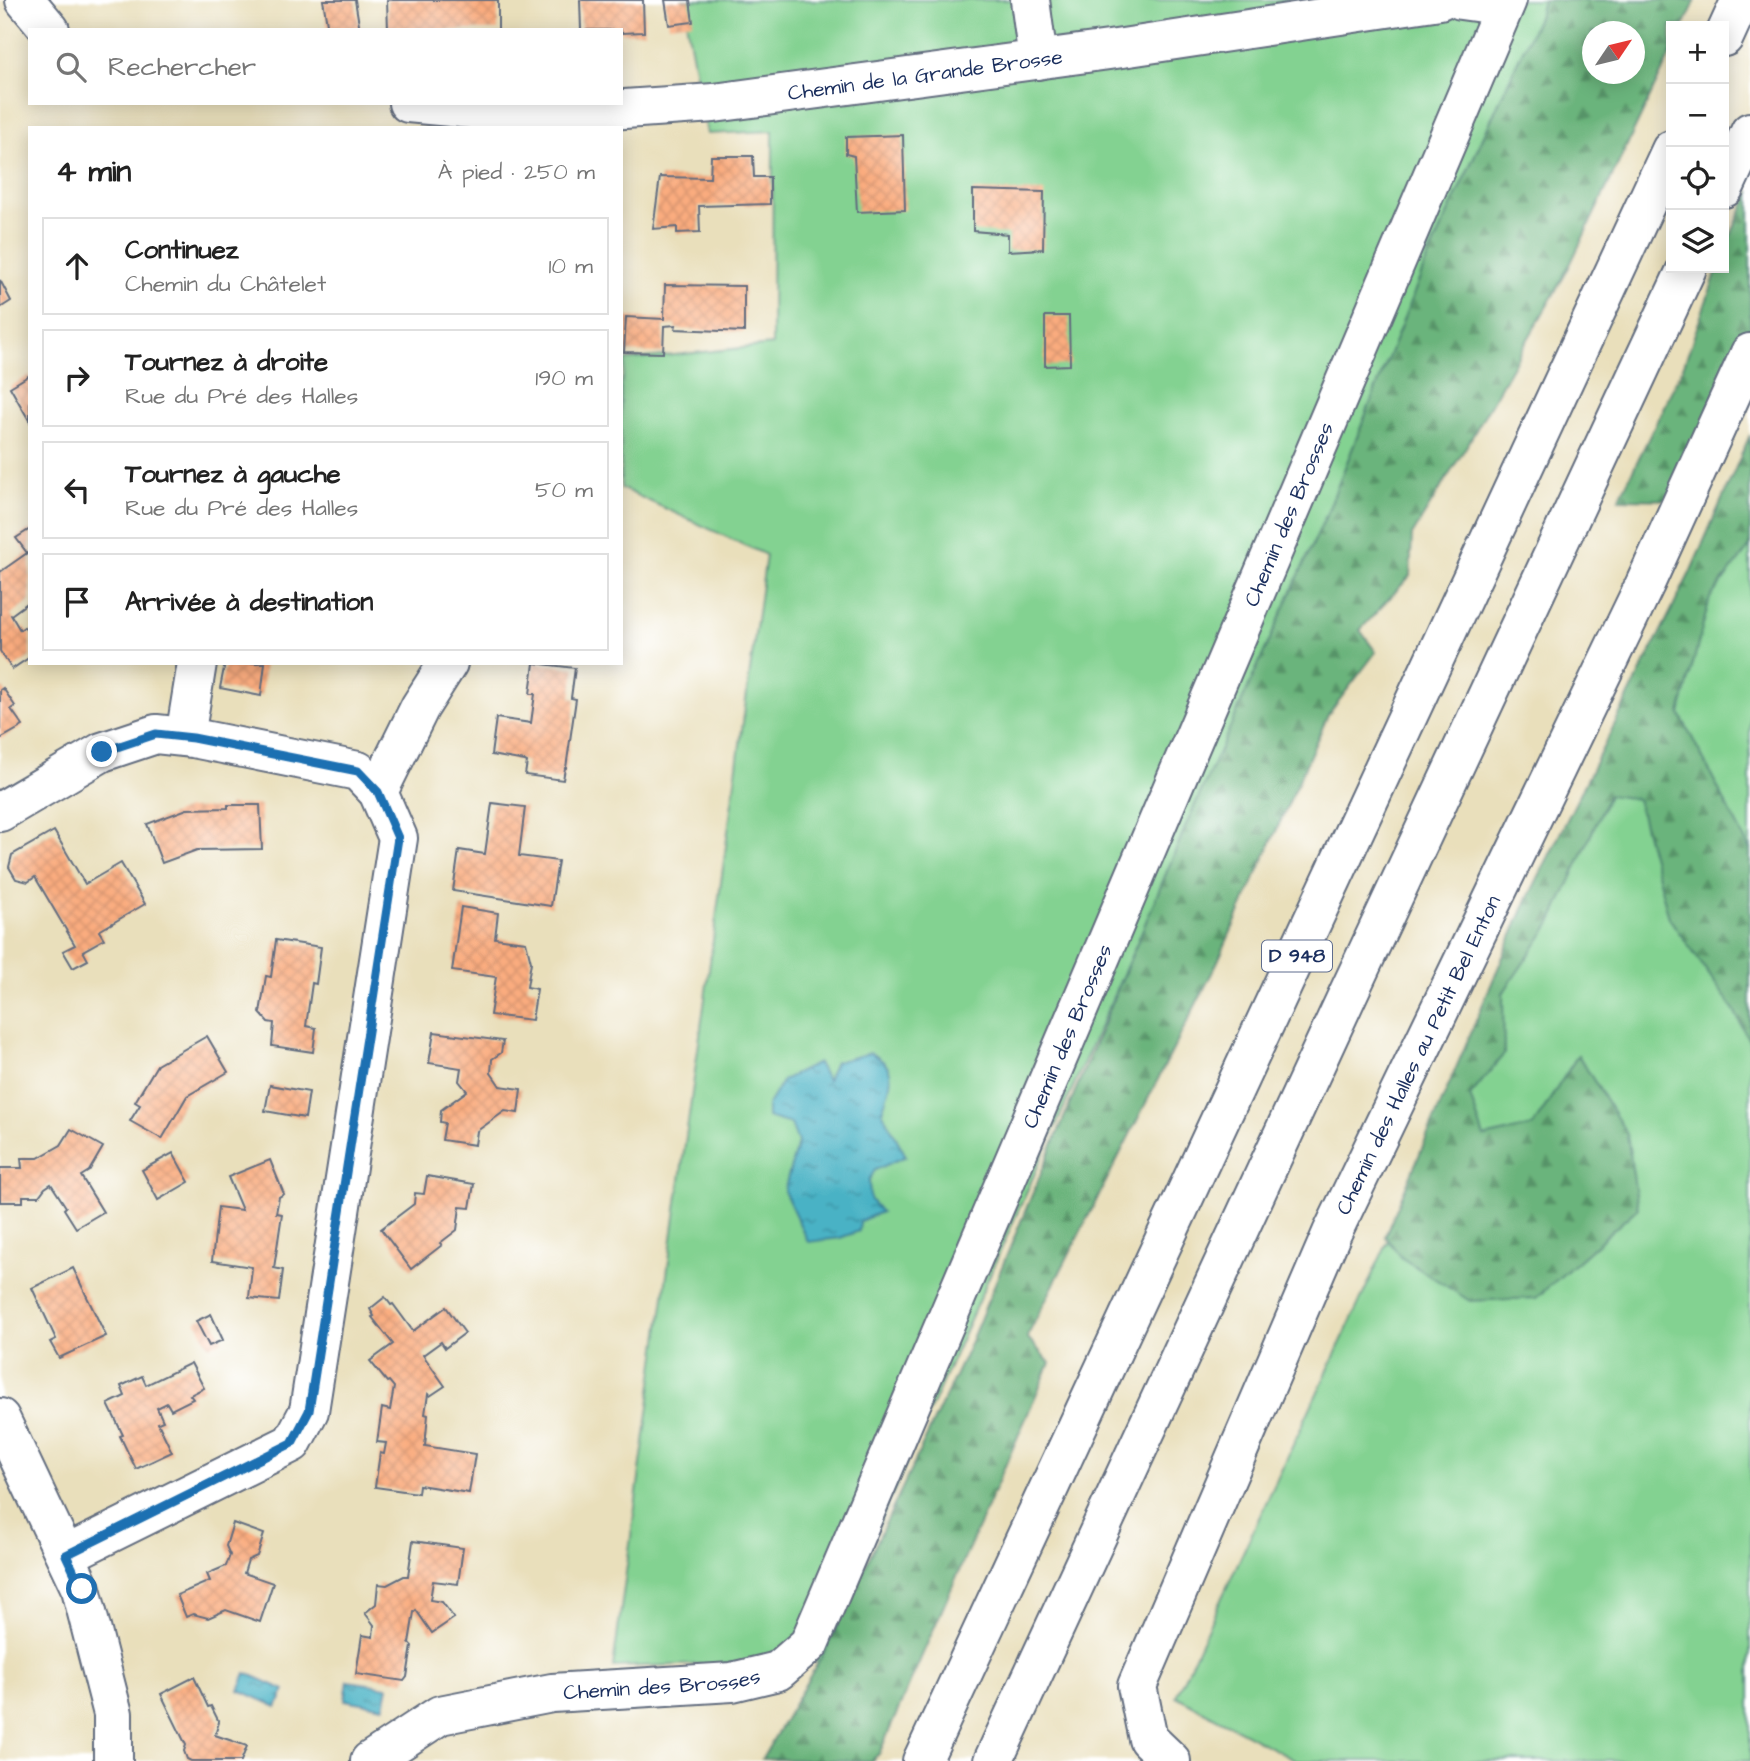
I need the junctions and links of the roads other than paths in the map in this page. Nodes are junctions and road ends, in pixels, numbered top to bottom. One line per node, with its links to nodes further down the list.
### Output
1 (25, 0): 8 (main road)
2 (1030, 0): 9 (main road)
3 (1440, 0): 9 (main road, Chemin de la Grande Brosse)
4 (1461, 0): 6 (main road)
5 (1741, 0): 7 (main road)
6 (1506, 3): 24 (main road, Chemin des Brosses)
7 (1729, 26)
8 (48, 28)
9 (1038, 60): 10 (main road, Chemin de la Grande Brosse)
10 (429, 105)
11 (1750, 132): 13 (main road)
12 (1666, 161): 25 (main road, D 948)
13 (1729, 177)
14 (1684, 273): 26 (main road, D 948)
15 (1750, 353): 27 (main road, Chemin des Halles au Petit Bel Enton)
16 (197, 665): 18 (main road)
17 (447, 665): 19 (main road)
18 (185, 737): 19 (main road); 20 (main road)
19 (378, 792): 22 (main road)
20 (0, 812)
21 (0, 1418): 22 (main road)
22 (66, 1555): 23 (main road)
23 (113, 1761)
24 (370, 1761)
25 (922, 1761)
26 (993, 1761)
27 (1171, 1761)

